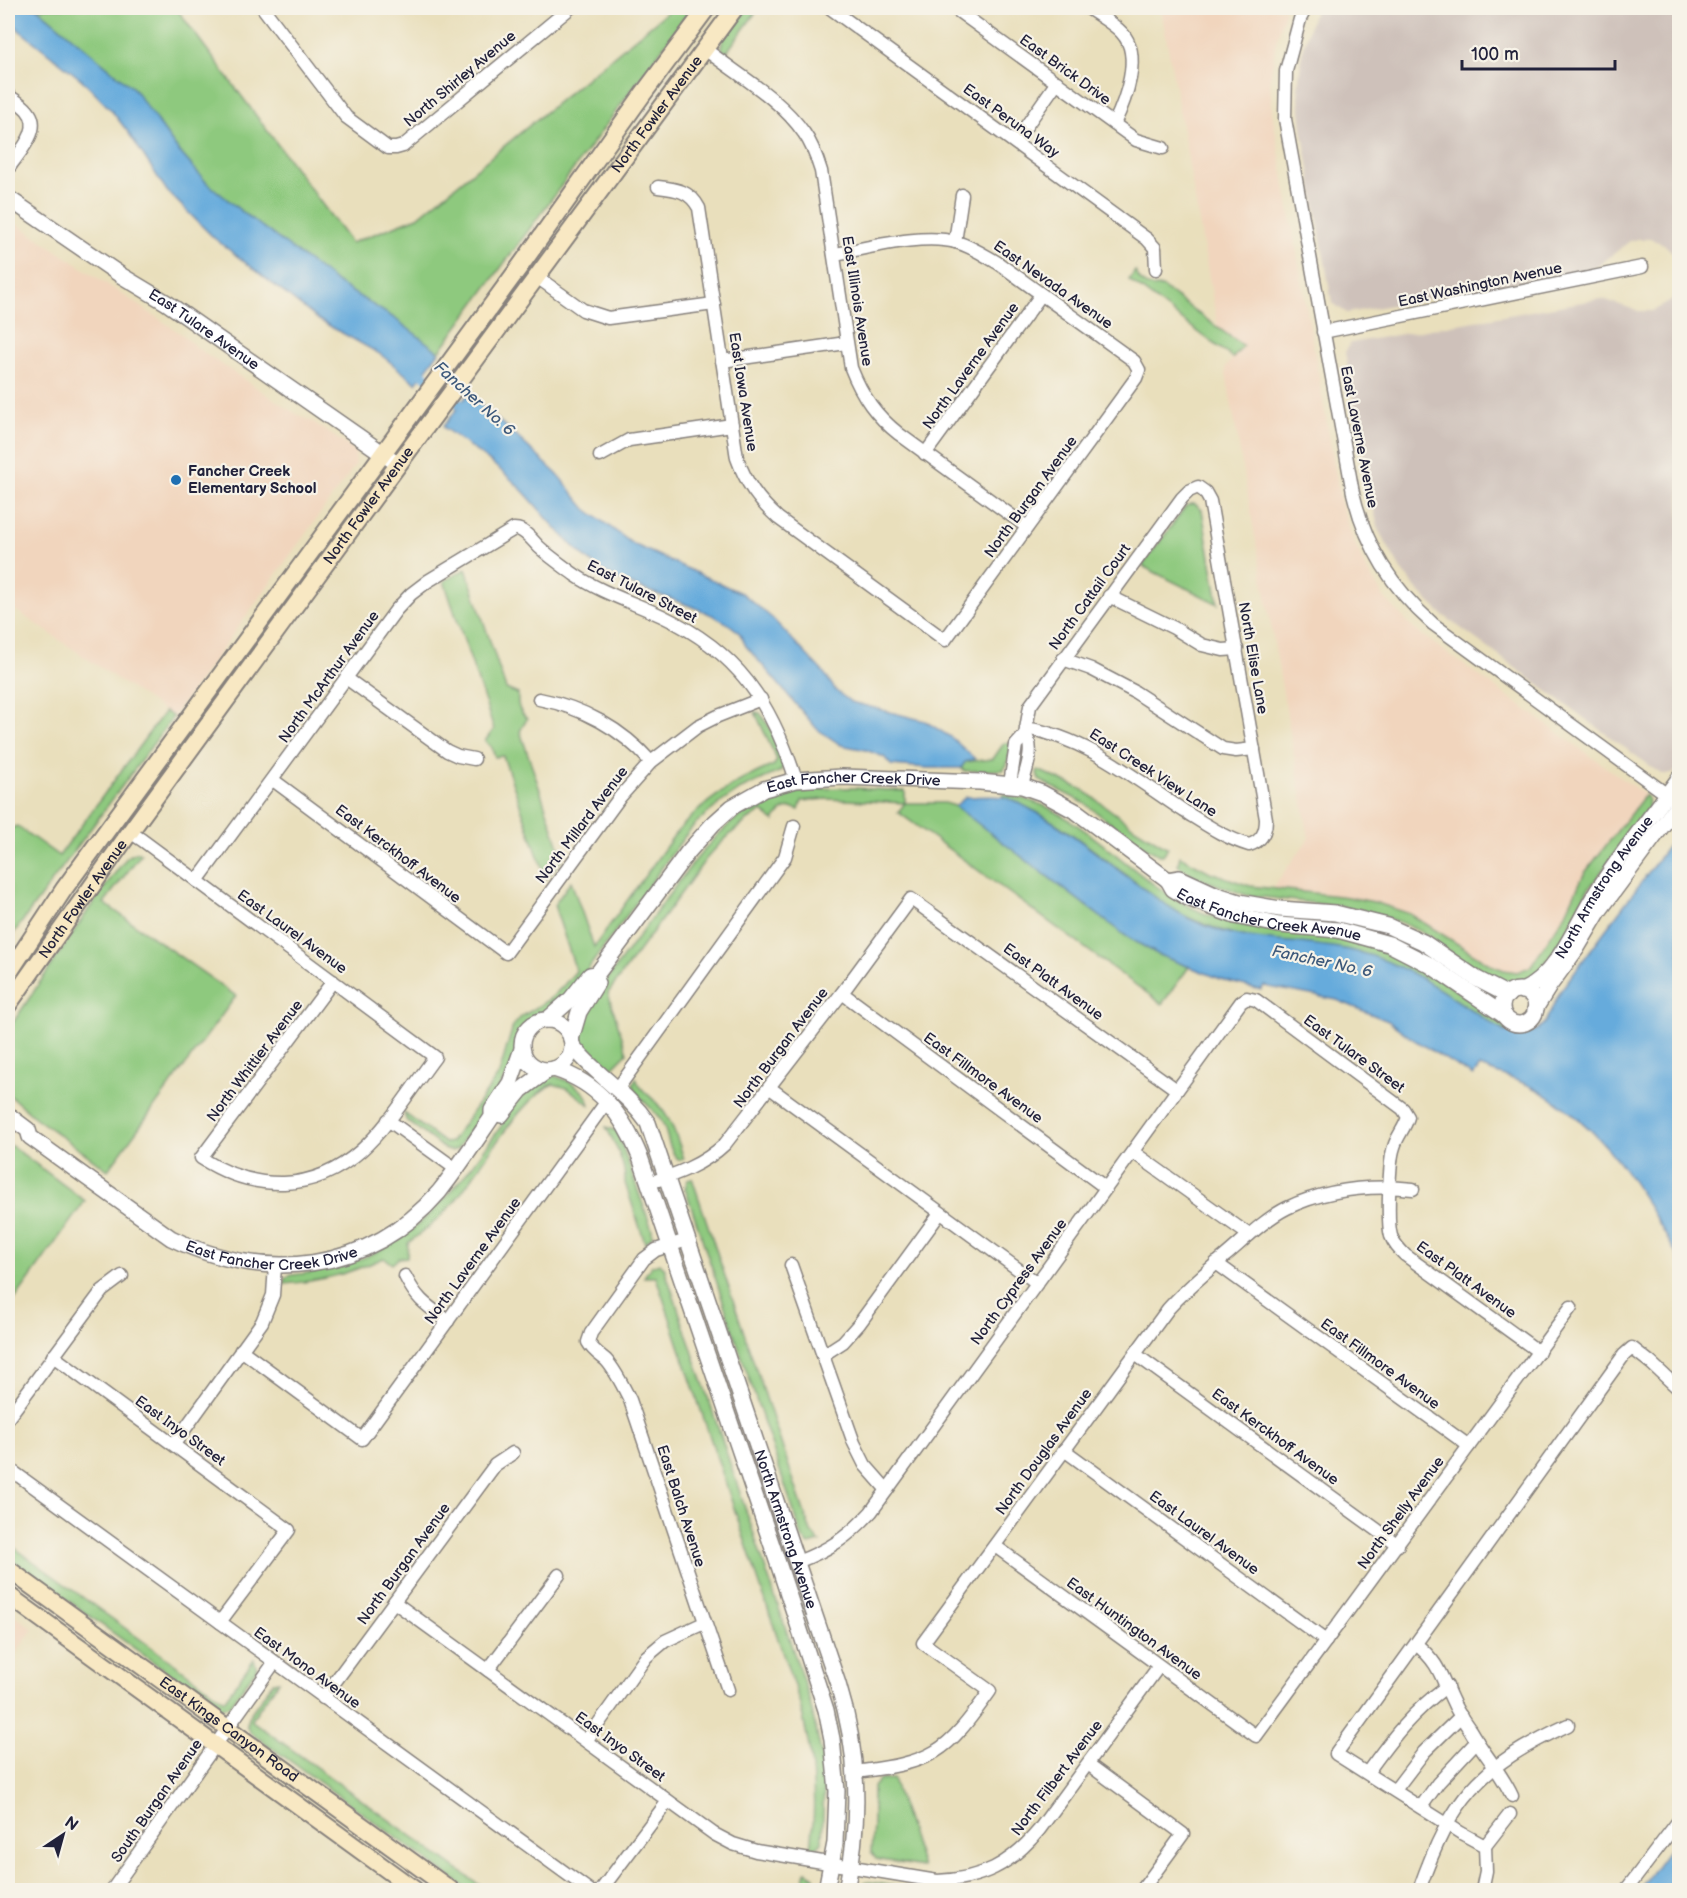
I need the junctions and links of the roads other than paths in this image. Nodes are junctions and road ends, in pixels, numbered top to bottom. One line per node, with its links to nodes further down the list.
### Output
1 (263, 8): 2 (street, North Shirley Avenue)
2 (570, 8)
3 (708, 8): 16 (main road, North Fowler Avenue)
4 (735, 8): 9 (main road, North Fowler Avenue)
5 (830, 8): 13 (street, East Peruna Way)
6 (954, 8): 10 (street, East Brick Drive)
7 (1088, 8): 12 (street)
8 (1306, 8): 27 (street, East Laverne Avenue)
9 (705, 49): 21 (street, East Illinois Avenue); 24 (main road, North Fowler Avenue)
10 (1057, 82): 12 (street, East Brick Drive); 13 (street)
11 (8, 95): 15 (street)
12 (1114, 124): 14 (street, East Brick Drive)
13 (1015, 142): 23 (street, East Peruna Way)
14 (1163, 148)
15 (8, 169)
16 (587, 171): 24 (main road); 32 (main road, North Fowler Avenue)
17 (658, 187): 26 (street, East Iowa Avenue)
18 (962, 195): 20 (street)
19 (8, 198): 32 (street, East Tulare Avenue)
20 (955, 242): 21 (street, East Nevada Avenue); 25 (street, East Nevada Avenue)
21 (834, 254): 28 (street, East Illinois Avenue)
22 (1642, 267): 27 (street, East Washington Avenue)
23 (1156, 269)
24 (537, 277): 26 (street); 35 (main road, North Fowler Avenue)
25 (1041, 296): 30 (street, East Nevada Avenue); 33 (street, North Laverne Avenue)
26 (714, 304): 29 (street, East Iowa Avenue)
27 (1323, 332): 54 (street, East Laverne Avenue)
28 (846, 343): 29 (street); 33 (street, East Illinois Avenue)
29 (722, 362): 31 (street, East Iowa Avenue)
30 (1138, 370): 37 (street, North Burgan Avenue)
31 (732, 425): 34 (street); 40 (street, East Iowa Avenue)
32 (383, 453): 35 (street, East Tulare Avenue); 60 (main road, North Fowler Avenue)
33 (925, 454): 37 (street, East Illinois Avenue)
34 (600, 456)
35 (398, 464): 56 (main road, North Fowler Avenue)
36 (1198, 487): 39 (street, North Cattail Court); 41 (street, North Elise Lane)
37 (1027, 527): 40 (street, North Burgan Avenue)
38 (519, 529): 43 (street, North McArthur Avenue); 45 (street, East Tulare Street)
39 (1109, 596): 41 (street); 42 (street, North Cattail Court)
40 (945, 640)
41 (1237, 649): 47 (street, North Elise Lane)
42 (1063, 659): 46 (street, North Cattail Court); 47 (street)
43 (346, 678): 48 (street); 51 (street, North McArthur Avenue)
44 (539, 699): 49 (street)
45 (761, 699): 49 (street, North Millard Avenue); 52 (street, East Tulare Street)
46 (1025, 731): 53 (street, North Cattail Court); 57 (street, East Creek View Lane)
47 (1254, 749): 57 (street, North Elise Lane)
48 (474, 759)
49 (651, 762): 62 (street, North Millard Avenue)
50 (1680, 777): 54 (street, North Armstrong Avenue)
51 (273, 780): 59 (street, North McArthur Avenue); 62 (street, East Kerckhoff Avenue)
52 (796, 780): 53 (street, East Fancher Creek Drive); 65 (street, East Fancher Creek Drive)
53 (1016, 785): 58 (street, East Fancher Creek Drive)
54 (1675, 800): 68 (street, North Armstrong Avenue); 71 (street, North Armstrong Avenue)
55 (794, 826): 77 (street)
56 (130, 832): 59 (street, East Laurel Avenue); 70 (main road, North Fowler Avenue)
57 (1261, 839)
58 (1168, 880): 68 (street, East Fancher Creek Avenue); 72 (street, East Fancher Creek Avenue)
59 (196, 881): 66 (street, East Laurel Avenue)
60 (64, 889): 63 (main road); 64 (main road, North Fowler Avenue)
61 (911, 898): 67 (street, North Burgan Avenue); 79 (street, East Platt Avenue)
62 (506, 953)
63 (8, 960)
64 (8, 974)
65 (597, 974): 73 (street, East Fancher Creek Drive); 74 (street, East Fancher Creek Drive)
66 (333, 981): 83 (street, East Laurel Avenue); 83 (street, North Whittier Avenue)
67 (842, 993): 78 (street, North Burgan Avenue); 91 (street, East Fillmore Avenue)
68 (1515, 993): 71 (street); 72 (street)
69 (1247, 998): 79 (street, North Cypress Avenue); 90 (street, East Tulare Street)
70 (8, 1005)
71 (1536, 1009): 72 (street)
72 (1505, 1016)
73 (547, 1020): 74 (street); 75 (street)
74 (571, 1042): 76 (street); 77 (street, North Armstrong Avenue)
75 (522, 1049): 76 (street); 82 (street, East Fancher Creek Drive)
76 (551, 1069): 80 (street, North Armstrong Avenue); 82 (street, East Fancher Creek Drive)
77 (618, 1088): 88 (street, North Armstrong Avenue)
78 (770, 1088): 88 (street, North Burgan Avenue); 93 (street)
79 (1178, 1090): 86 (street, North Cypress Avenue)
80 (608, 1101): 89 (street, North Armstrong Avenue); 104 (street, North Laverne Avenue)
81 (8, 1115): 85 (street, East Fancher Creek Drive)
82 (492, 1117): 87 (street, East Fancher Creek Drive)
83 (388, 1120): 87 (street)
84 (8, 1129): 85 (street, East Fancher Creek Drive)
85 (30, 1137): 99 (street, East Fancher Creek Drive)
86 (1132, 1152): 91 (street, North Cypress Avenue); 94 (street)
87 (456, 1169): 99 (street, East Fancher Creek Drive)
88 (668, 1177): 89 (street, North Burgan Avenue); 95 (street, North Armstrong Avenue)
89 (649, 1184): 96 (street, North Armstrong Avenue)
90 (1391, 1187): 92 (street, North Douglas Avenue); 94 (street, North Douglas Avenue); 106 (street, East Platt Avenue)
91 (1106, 1188): 102 (street, North Cypress Avenue)
92 (1413, 1189)
93 (940, 1213): 102 (street); 108 (street)
94 (1250, 1235): 97 (street, North Douglas Avenue)
95 (687, 1239): 96 (street); 120 (street, North Armstrong Avenue)
96 (670, 1246): 128 (street, East Balch Avenue); 156 (street, North Armstrong Avenue)
97 (1216, 1263): 107 (street, North Douglas Avenue); 113 (street, East Fillmore Avenue)
98 (791, 1265): 108 (street)
99 (275, 1266): 105 (street)
100 (122, 1276): 109 (street)
101 (405, 1276): 104 (street)
102 (1037, 1283): 117 (street, North Cypress Avenue)
103 (1571, 1307): 106 (street, North Shelly Avenue)
104 (448, 1321): 105 (street, North Laverne Avenue)
105 (241, 1350): 112 (street)
106 (1539, 1352): 113 (street, North Shelly Avenue)
107 (1135, 1354): 114 (street, North Douglas Avenue); 118 (street, East Kerckhoff Avenue)
108 (823, 1355): 117 (street)
109 (53, 1356): 111 (street); 112 (street, East Inyo Street)
110 (1680, 1390): 130 (street)
111 (8, 1418)
112 (174, 1444): 127 (street, East Inyo Street)
113 (1469, 1446): 118 (street, North Shelly Avenue)
114 (1064, 1450): 119 (street, North Douglas Avenue); 129 (street, East Laurel Avenue)
115 (513, 1453): 125 (street, North Burgan Avenue)
116 (8, 1468): 127 (street, East Mono Avenue)
117 (887, 1490): 120 (street, North Cypress Avenue)
118 (1398, 1545): 129 (street, North Shelly Avenue)
119 (995, 1546): 132 (street, East Huntington Avenue); 146 (street, North Douglas Avenue)
120 (797, 1562): 146 (street, North Armstrong Avenue)
121 (8, 1569): 126 (main road, East Kings Canyon Road)
122 (559, 1575): 133 (street)
123 (8, 1582): 126 (main road)
124 (8, 1595): 143 (main road, East Kings Canyon Road)
125 (394, 1602): 133 (street, East Inyo Street); 136 (street, North Burgan Avenue)
126 (56, 1604): 139 (main road, East Kings Canyon Road)
127 (220, 1623): 131 (street, East Mono Avenue)
128 (704, 1623): 135 (street, East Balch Avenue); 141 (street)
129 (1326, 1641): 140 (street, North Shelly Avenue)
130 (1416, 1644): 134 (street); 147 (street)
131 (274, 1663): 136 (street, East Mono Avenue); 139 (street)
132 (1159, 1666): 140 (street, East Huntington Avenue); 144 (street, North Filbert Avenue)
133 (488, 1670): 141 (street, East Inyo Street)
134 (1447, 1686): 137 (street); 147 (street)
135 (728, 1690)
136 (323, 1698): 162 (street, East Mono Avenue)
137 (1461, 1716): 142 (street); 148 (street)
138 (1568, 1725): 145 (street)
139 (227, 1728): 143 (street, South Burgan Avenue); 161 (main road, East Kings Canyon Road)
140 (1256, 1736)
141 (586, 1741): 150 (street, East Inyo Street)
142 (1477, 1741): 145 (street); 151 (street)
143 (215, 1745): 159 (street, South Burgan Avenue); 160 (main road, East Kings Canyon Road)
144 (1088, 1764): 158 (street, North Filbert Avenue); 166 (street)
145 (1494, 1767): 149 (street); 154 (street)
146 (855, 1772): 157 (street, North Armstrong Avenue)
147 (1366, 1773): 148 (street)
148 (1395, 1790): 151 (street)
149 (1512, 1796)
150 (668, 1801): 156 (street, East Inyo Street); 163 (street)
151 (1421, 1807): 154 (street)
152 (1510, 1814): 155 (street)
153 (1680, 1819): 169 (street)
154 (1446, 1824): 155 (street); 167 (street)
155 (1485, 1846): 168 (street)
156 (832, 1864): 157 (street, East Inyo Street); 164 (street, North Armstrong Avenue)
157 (850, 1867): 158 (street, North Filbert Avenue); 165 (street, North Armstrong Avenue)
158 (937, 1886)
159 (112, 1890)
160 (415, 1890)
161 (451, 1890)
162 (589, 1890)
163 (602, 1890)
164 (826, 1890)
165 (846, 1890)
166 (1142, 1890)
167 (1419, 1890)
168 (1482, 1890)
169 (1626, 1890)

